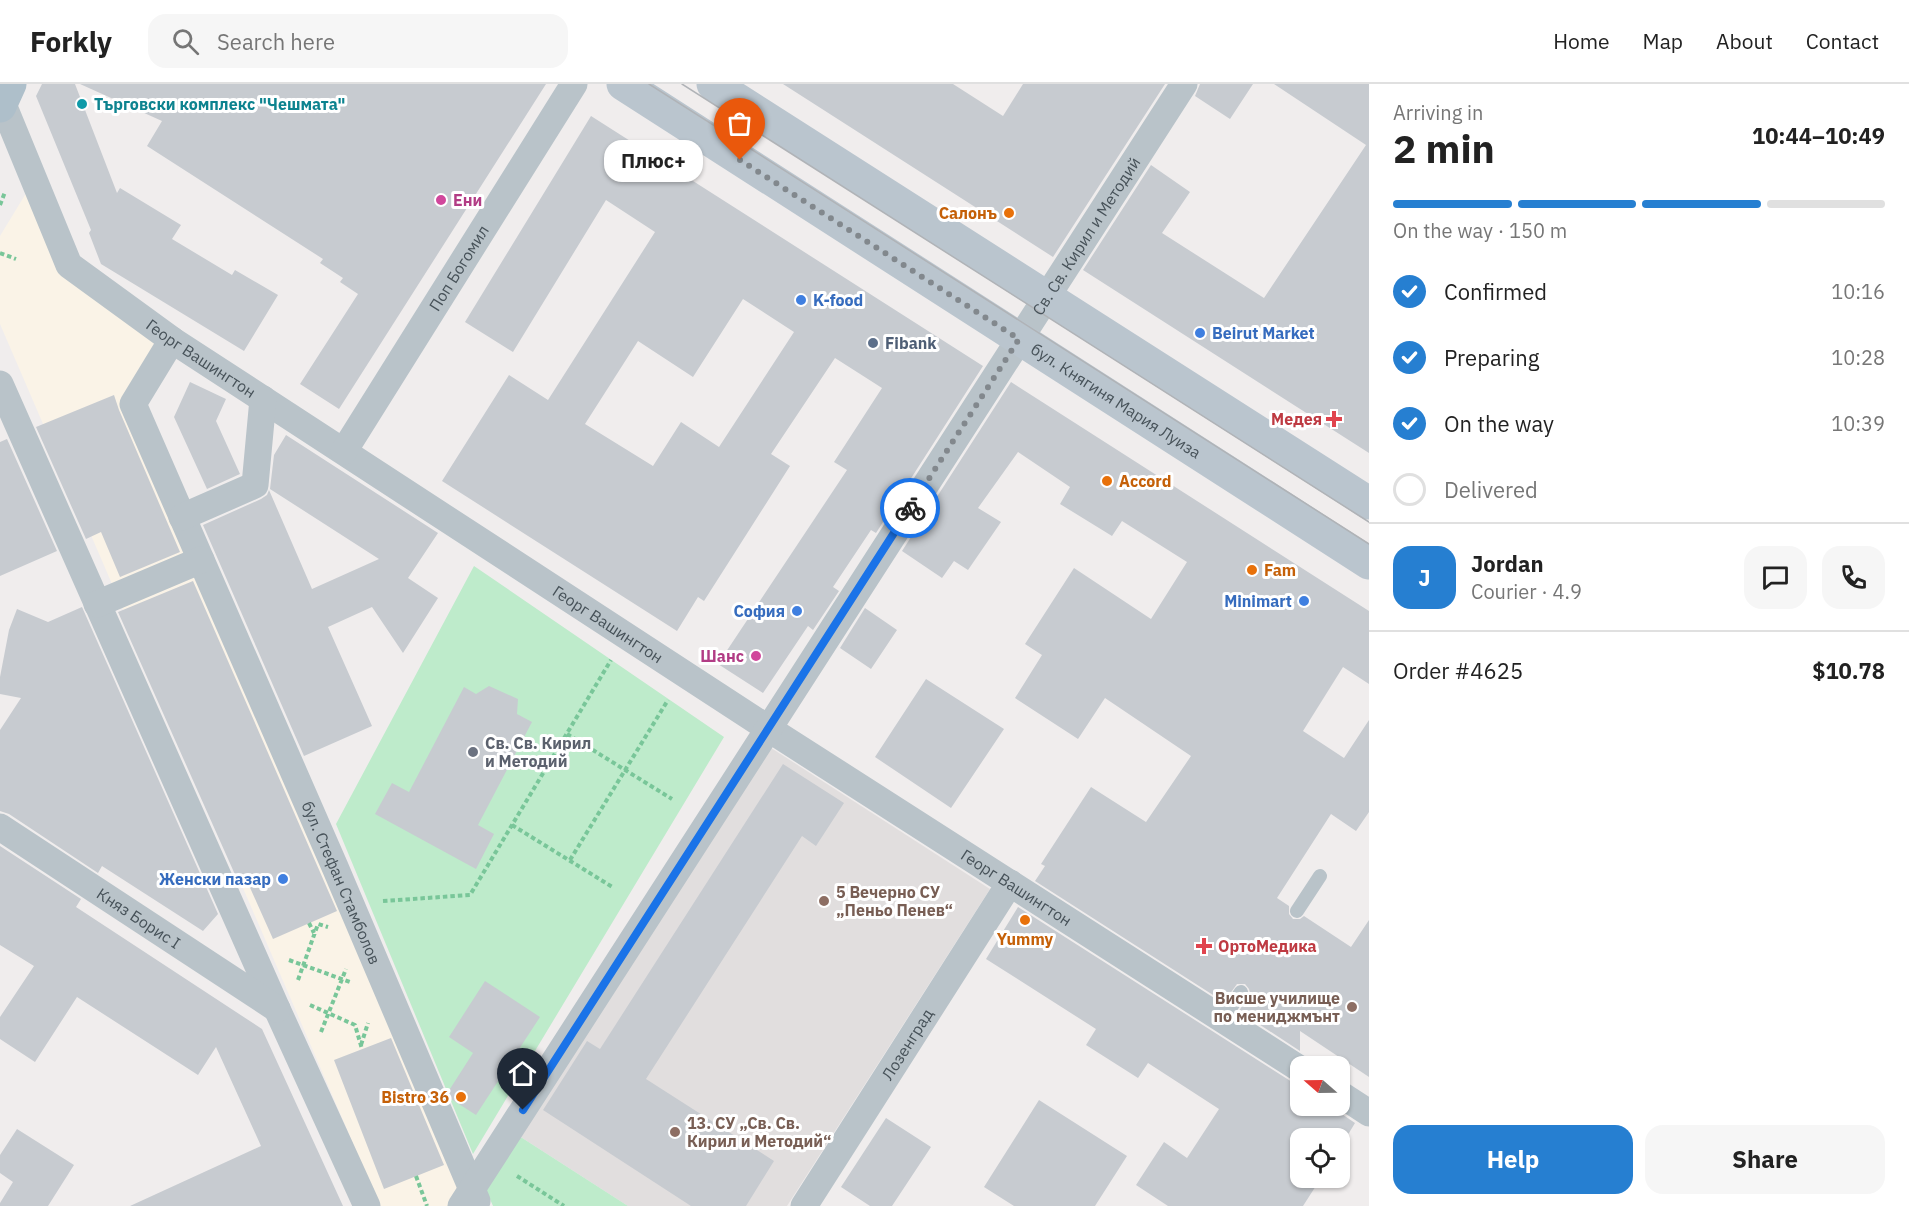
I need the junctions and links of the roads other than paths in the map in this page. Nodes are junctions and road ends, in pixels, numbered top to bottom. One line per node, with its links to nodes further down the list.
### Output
1 (574, 84): 11 (street, Поп Богомил)
2 (623, 84): 8 (main road, бул. Княгиня Мария Луиза)
3 (713, 84): 6 (main road)
4 (1184, 84): 6 (street, Св. Св. Кирил и Методий)
5 (4, 97): 7 (street, Георг Вашингтон)
6 (1046, 297): 8 (street, Св. Св. Кирил и Методий); 12 (main road)
7 (172, 339): 10 (street, Георг Вашингтон); 13 (street, бул. Стефан Стамболов)
8 (1019, 339): 15 (main road, бул. Княгиня Мария Луиза); 17 (street, Св. Св. Кирил и Методий)
9 (0, 384): 16 (street)
10 (263, 399): 11 (street, Георг Вашингтон); 13 (street)
11 (344, 451): 17 (street, Георг Вашингтон)
12 (1369, 503)
13 (182, 517): 14 (street, бул. Стефан Стамболов)
14 (201, 560): 16 (street); 28 (street, бул. Стефан Стамболов)
15 (1369, 563)
16 (97, 604): 23 (street)
17 (769, 729): 20 (street, Георг Вашингтон); 28 (street, Св. Св. Кирил и Методий)
18 (0, 827): 23 (street, Княз Борис I)
19 (1320, 876): 21 (lane)
20 (1010, 883): 24 (street, Георг Вашингтон); 30 (street, Лозенград)
21 (1297, 911)
22 (1241, 992): 24 (lane)
23 (284, 1010): 29 (street)
24 (1223, 1019): 25 (street, Георг Вашингтон)
25 (1290, 1063)
26 (1350, 1101): 27 (street)
27 (1369, 1113)
28 (470, 1200)
29 (367, 1206)
30 (804, 1206)

